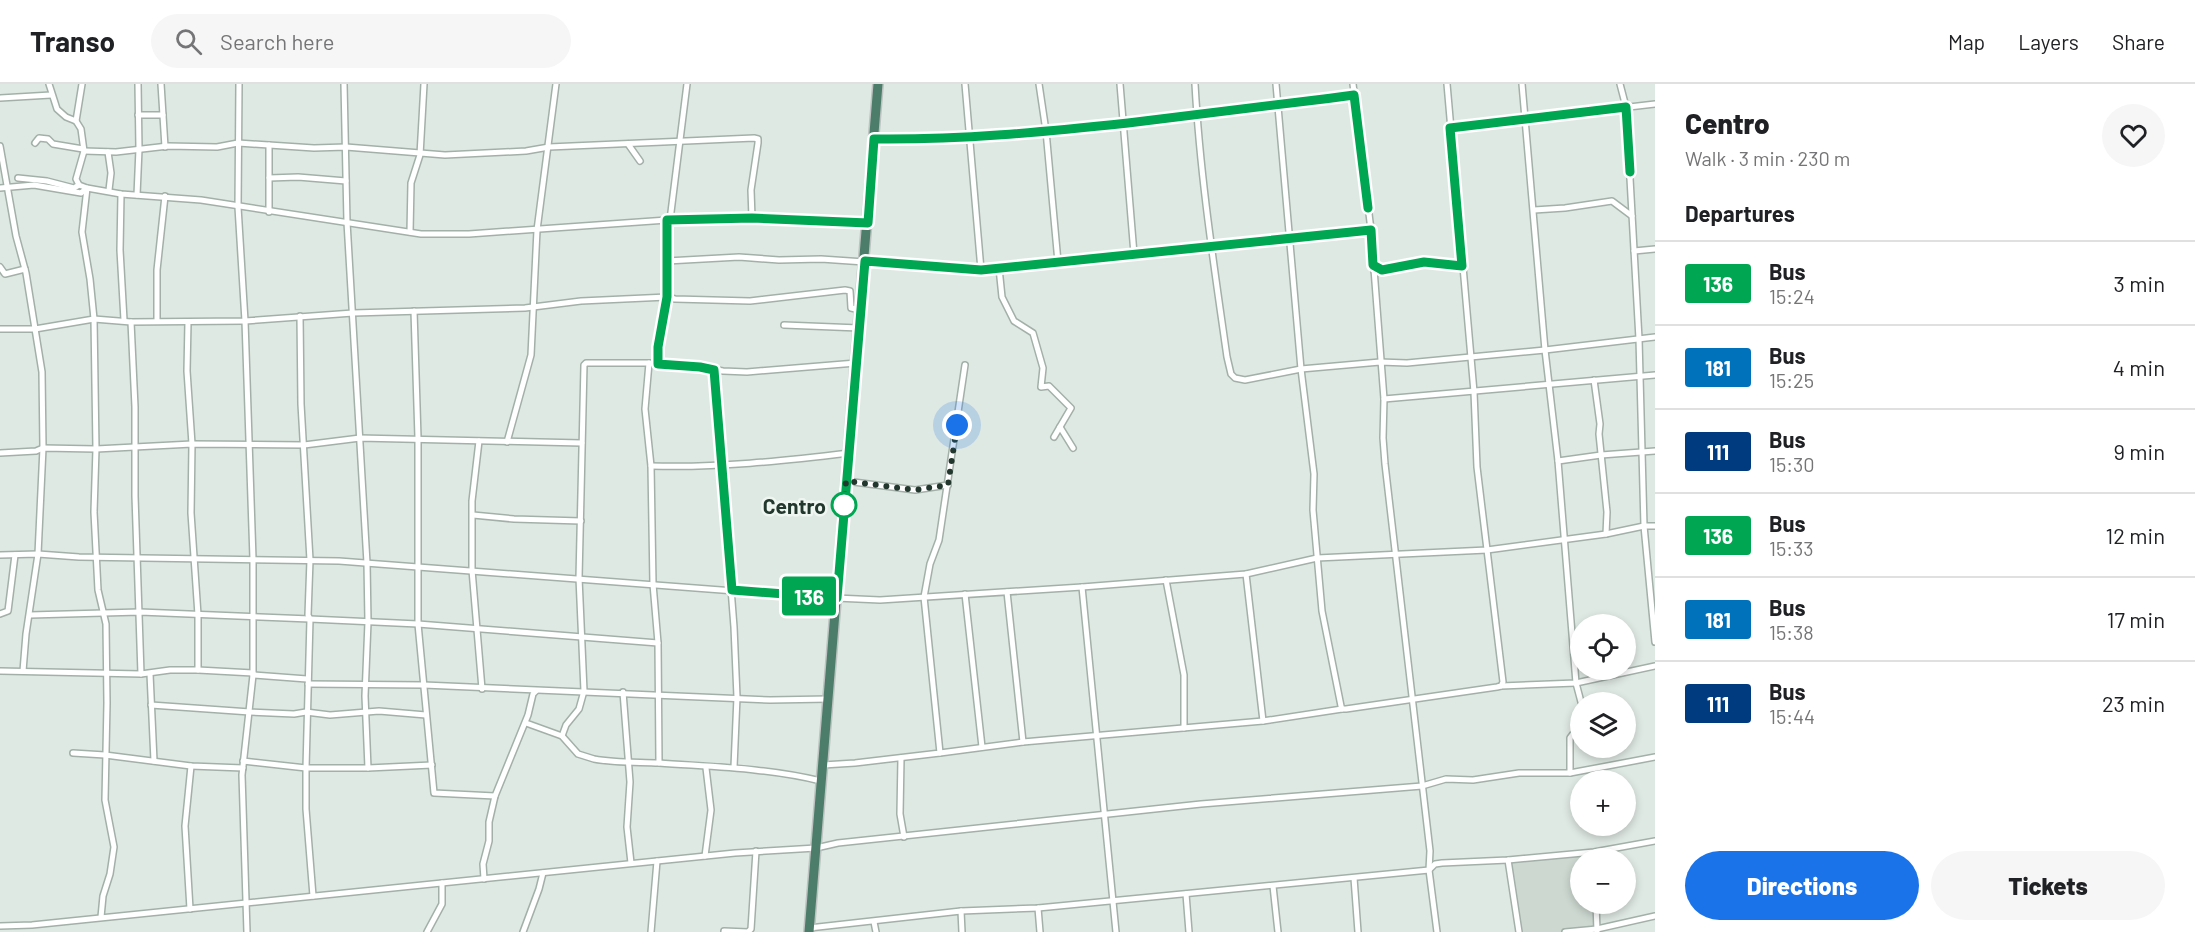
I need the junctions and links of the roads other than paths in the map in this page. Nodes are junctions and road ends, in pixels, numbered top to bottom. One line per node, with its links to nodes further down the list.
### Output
1 (49, 84): 20 (street)
2 (82, 84): 30 (street)
3 (138, 84): 26 (street)
4 (161, 84): 27 (street)
5 (239, 84): 38 (street)
6 (344, 84): 43 (street)
7 (424, 84): 48 (street)
8 (556, 84): 44 (street)
9 (687, 84): 36 (street)
10 (878, 84): 35 (highway)
11 (965, 84): 34 (street)
12 (1039, 84): 33 (street)
13 (1120, 84): 31 (street)
14 (1195, 84): 28 (street)
15 (1276, 84): 24 (street)
16 (1353, 84): 21 (street)
17 (1447, 84): 32 (street)
18 (1522, 84): 29 (street)
19 (1620, 84): 25 (street)
20 (51, 94): 22 (street); 30 (street)
21 (1354, 95): 24 (street); 70 (street)
22 (0, 98)
23 (1655, 104): 25 (street)
24 (1278, 105): 28 (street); 72 (street)
25 (1626, 107): 29 (street); 64 (street)
26 (138, 115): 27 (street); 45 (street)
27 (163, 115): 42 (street)
28 (1197, 115): 31 (street); 73 (street)
29 (1526, 119): 32 (street); 62 (street)
30 (76, 121): 46 (street)
31 (1124, 123): 33 (street); 76 (street)
32 (1450, 128): 80 (street)
33 (1046, 131): 34 (street); 79 (street)
34 (970, 137): 35 (street); 85 (street)
35 (874, 139): 68 (highway)
36 (680, 142): 39 (street); 65 (street); 66 (street)
37 (35, 143): 46 (street)
38 (238, 143): 40 (street); 42 (street); 61 (street)
39 (628, 144): 44 (street); 49 (street)
40 (269, 145): 43 (street); 51 (street)
41 (0, 146): 54 (street)
42 (165, 147): 45 (street)
43 (346, 147): 48 (street); 52 (street)
44 (549, 147): 48 (street); 69 (street)
45 (139, 149): 47 (street); 59 (street)
46 (83, 150): 47 (street); 53 (street)
47 (108, 152): 57 (street)
48 (420, 155): 71 (street)
49 (640, 161)
50 (18, 178): 53 (street)
51 (269, 178): 52 (street); 63 (street)
52 (346, 181): 67 (street)
53 (79, 185): 56 (street)
54 (9, 186): 55 (street); 56 (street); 84 (street)
55 (0, 188)
56 (87, 188): 57 (street); 92 (street)
57 (109, 190): 58 (street)
58 (121, 194): 59 (street); 93 (street)
59 (137, 195): 60 (street)
60 (165, 196): 61 (street); 94 (street)
61 (238, 207): 63 (street); 96 (street)
62 (1533, 210): 64 (street); 104 (street)
63 (269, 212): 67 (street)
64 (1632, 216): 75 (street)
65 (752, 218): 66 (street); 68 (street)
66 (668, 220): 69 (street); 77 (street)
67 (347, 222): 71 (street); 90 (street)
68 (868, 223): 78 (highway)
69 (537, 230): 71 (street); 87 (street)
70 (1371, 230): 72 (street); 83 (street)
71 (410, 232)
72 (1290, 240): 73 (street); 111 (street)
73 (1212, 248): 76 (street); 111 (street)
74 (1655, 249): 75 (street)
75 (1634, 251): 103 (street)
76 (1134, 254): 79 (street)
77 (667, 261): 78 (street); 86 (street)
78 (865, 261): 85 (street); 88 (highway)
79 (1058, 262): 82 (street)
80 (1462, 266): 83 (street); 105 (street)
81 (0, 267): 84 (street)
82 (999, 268): 85 (street); 119 (street)
83 (1373, 268): 106 (street)
84 (26, 269): 101 (street)
85 (981, 270)
86 (667, 297): 87 (street); 88 (street); 109 (street)
87 (533, 306): 89 (street); 124 (street)
88 (860, 310): 99 (highway)
89 (414, 311): 90 (street); 122 (street)
90 (353, 313): 91 (street); 121 (street)
91 (300, 316): 96 (street); 128 (street)
92 (94, 320): 93 (street); 101 (street); 132 (street)
93 (124, 320): 97 (street)
94 (157, 321): 95 (street); 97 (street)
95 (188, 321): 96 (street); 127 (street)
96 (245, 321): 125 (street)
97 (131, 322): 130 (street)
98 (784, 325): 99 (street)
99 (859, 328): 108 (highway)
100 (0, 329): 101 (street)
101 (34, 329): 129 (street)
102 (1655, 337): 103 (street)
103 (1639, 339): 104 (street); 114 (street)
104 (1545, 350): 105 (street); 116 (street)
105 (1469, 357): 106 (street); 117 (street)
106 (1380, 362): 111 (street); 118 (street)
107 (649, 363): 109 (street); 126 (street); 140 (street)
108 (856, 363): 112 (street); 135 (highway)
109 (658, 364): 112 (street)
110 (965, 365): 142 (street)
111 (1301, 369): 157 (street)
112 (714, 370): 139 (street)
113 (1655, 375): 114 (street)
114 (1639, 376): 115 (street); 136 (street)
115 (1594, 380): 116 (street); 137 (street)
116 (1549, 384): 117 (street); 138 (street)
117 (1474, 392): 118 (street); 149 (street)
118 (1384, 399): 151 (street)
119 (1060, 427): 120 (street); 131 (street)
120 (1054, 437)
121 (360, 438): 122 (street); 128 (street); 160 (street)
122 (418, 438): 123 (street); 161 (street)
123 (479, 441): 124 (street); 143 (street)
124 (507, 442): 126 (street)
125 (248, 443): 127 (street); 128 (street); 158 (street)
126 (582, 443): 144 (street)
127 (192, 444): 130 (street); 156 (street)
128 (304, 445): 159 (street)
129 (43, 448): 132 (street); 134 (street); 150 (street)
130 (136, 448): 132 (street); 155 (street)
131 (1073, 448)
132 (96, 449): 154 (street)
133 (1655, 452): 136 (street)
134 (0, 453)
135 (849, 453): 139 (street); 141 (highway)
136 (1643, 453): 137 (street); 145 (street)
137 (1601, 455): 138 (street); 147 (street)
138 (1558, 461): 148 (street)
139 (723, 464): 140 (street); 168 (street)
140 (651, 466): 166 (street)
141 (846, 481): 142 (street); 172 (highway)
142 (948, 485): 171 (street)
143 (473, 515): 144 (street); 162 (street)
144 (581, 521): 164 (street)
145 (1644, 526): 146 (street); 147 (street); 184 (street)
146 (1655, 526)
147 (1606, 534): 148 (street)
148 (1565, 541): 149 (street); 195 (street)
149 (1486, 550): 151 (street); 198 (street)
150 (38, 554): 153 (street); 154 (street); 176 (street)
151 (1396, 554): 157 (street); 207 (street)
152 (0, 555): 153 (street)
153 (15, 555): 175 (street)
154 (96, 557): 155 (street); 173 (street)
155 (138, 557): 156 (street); 174 (street)
156 (193, 557): 158 (street); 177 (street)
157 (1317, 558): 163 (street); 209 (street)
158 (253, 559): 159 (street); 178 (street)
159 (310, 560): 160 (street); 179 (street)
160 (367, 563): 161 (street); 180 (street)
161 (419, 566): 162 (street); 181 (street)
162 (471, 570): 164 (street); 182 (street)
163 (1246, 574): 165 (street); 214 (street)
164 (579, 578): 166 (street); 183 (street)
165 (1166, 580): 167 (street); 216 (street)
166 (653, 584): 168 (street); 185 (street)
167 (1082, 587): 169 (street); 218 (street)
168 (732, 590): 172 (street); 205 (street)
169 (1007, 592): 170 (street); 219 (street)
170 (966, 594): 171 (street); 220 (street)
171 (924, 597): 172 (street); 222 (street)
172 (837, 598): 206 (highway)
173 (103, 612): 174 (street); 176 (street); 190 (street)
174 (140, 612): 177 (street); 191 (street)
175 (0, 614)
176 (30, 615): 189 (street)
177 (198, 615): 178 (street); 187 (street)
178 (253, 617): 179 (street); 193 (street)
179 (310, 619): 180 (street); 194 (street)
180 (368, 622): 181 (street); 196 (street)
181 (418, 624): 182 (street); 197 (street)
182 (476, 629): 183 (street); 199 (street)
183 (583, 637): 185 (street); 201 (street)
184 (1655, 642)
185 (658, 643): 204 (street)
186 (1655, 666): 195 (street)
187 (198, 670): 192 (street); 193 (street)
188 (0, 671): 189 (street)
189 (22, 671): 190 (street)
190 (108, 674): 191 (street); 223 (street)
191 (141, 674): 192 (street)
192 (150, 674): 208 (street)
193 (254, 674): 194 (street); 210 (street)
194 (307, 681): 196 (street); 211 (street)
195 (1576, 683): 198 (street); 203 (street)
196 (366, 684): 197 (street); 212 (street)
197 (424, 685): 199 (street); 213 (street)
198 (1501, 686): 207 (street)
199 (482, 689): 200 (street)
200 (536, 691): 201 (street); 215 (street)
201 (584, 691): 202 (street); 217 (street)
202 (623, 692): 204 (street); 228 (street)
203 (1578, 692)
204 (659, 694): 205 (street); 229 (street)
205 (736, 697): 206 (street); 233 (street)
206 (829, 699): 231 (highway)
207 (1412, 700): 209 (street); 241 (street)
208 (151, 705): 210 (street); 226 (street)
209 (1342, 709): 214 (street)
210 (250, 712): 211 (street); 227 (street)
211 (306, 712): 212 (street); 235 (street)
212 (366, 712): 213 (street); 236 (street)
213 (426, 715): 230 (street)
214 (1263, 721): 216 (street)
215 (526, 723): 217 (street); 242 (street)
216 (1184, 728): 218 (street)
217 (562, 736): 228 (street)
218 (1097, 736): 219 (street); 243 (street)
219 (1023, 742): 220 (street)
220 (982, 747): 222 (street)
221 (73, 753): 223 (street)
222 (940, 753): 225 (street)
223 (105, 755): 226 (street); 269 (street)
224 (1655, 757): 238 (street)
225 (901, 758): 231 (street); 244 (street)
226 (154, 761): 232 (street)
227 (243, 761): 234 (street); 235 (street)
228 (628, 762): 229 (street); 253 (street)
229 (659, 764): 237 (street)
230 (432, 765): 236 (street); 242 (street)
231 (823, 765): 240 (highway)
232 (191, 766): 234 (street); 265 (street)
233 (735, 767): 237 (street); 240 (street)
234 (243, 768): 263 (street)
235 (306, 768): 236 (street); 261 (street)
236 (368, 768)
237 (706, 768): 249 (street)
238 (1586, 770)
239 (1570, 773): 241 (street)
240 (821, 781): 246 (highway)
241 (1422, 786): 243 (street); 254 (street)
242 (495, 796): 257 (street)
243 (1104, 816): 244 (street); 262 (street)
244 (904, 837): 246 (street)
245 (1655, 841): 247 (street)
246 (816, 848): 248 (street); 272 (highway)
247 (1624, 848)
248 (756, 851): 249 (street); 273 (street)
249 (705, 856): 252 (street)
250 (1570, 856): 251 (street)
251 (1508, 860): 254 (street); 287 (street)
252 (657, 861): 253 (street); 278 (street)
253 (631, 863): 255 (street)
254 (1429, 870): 256 (street); 286 (street)
255 (543, 873): 257 (street); 277 (street)
256 (1354, 878): 259 (street); 285 (street)
257 (484, 879): 258 (street)
258 (442, 883): 261 (street); 276 (street)
259 (1273, 886): 260 (street); 284 (street)
260 (1186, 894): 262 (street); 283 (street)
261 (313, 896): 263 (street)
262 (1113, 901): 264 (street); 282 (street)
263 (247, 903): 265 (street); 275 (street)
264 (1038, 908): 266 (street); 281 (street)
265 (190, 909): 269 (street)
266 (961, 911): 270 (street); 280 (street)
267 (1596, 914): 274 (street)
268 (1655, 916): 274 (street)
269 (101, 917): 271 (street)
270 (874, 922): 272 (street); 279 (street)
271 (0, 926)
272 (809, 930)
273 (724, 931)
274 (1597, 931): 288 (street)
275 (247, 932)
276 (427, 932)
277 (523, 932)
278 (651, 932)
279 (876, 932)
280 (962, 932)
281 (1040, 932)
282 (1116, 932)
283 (1189, 932)
284 (1278, 932)
285 (1358, 932)
286 (1437, 932)
287 (1519, 932)
288 (1565, 932)

